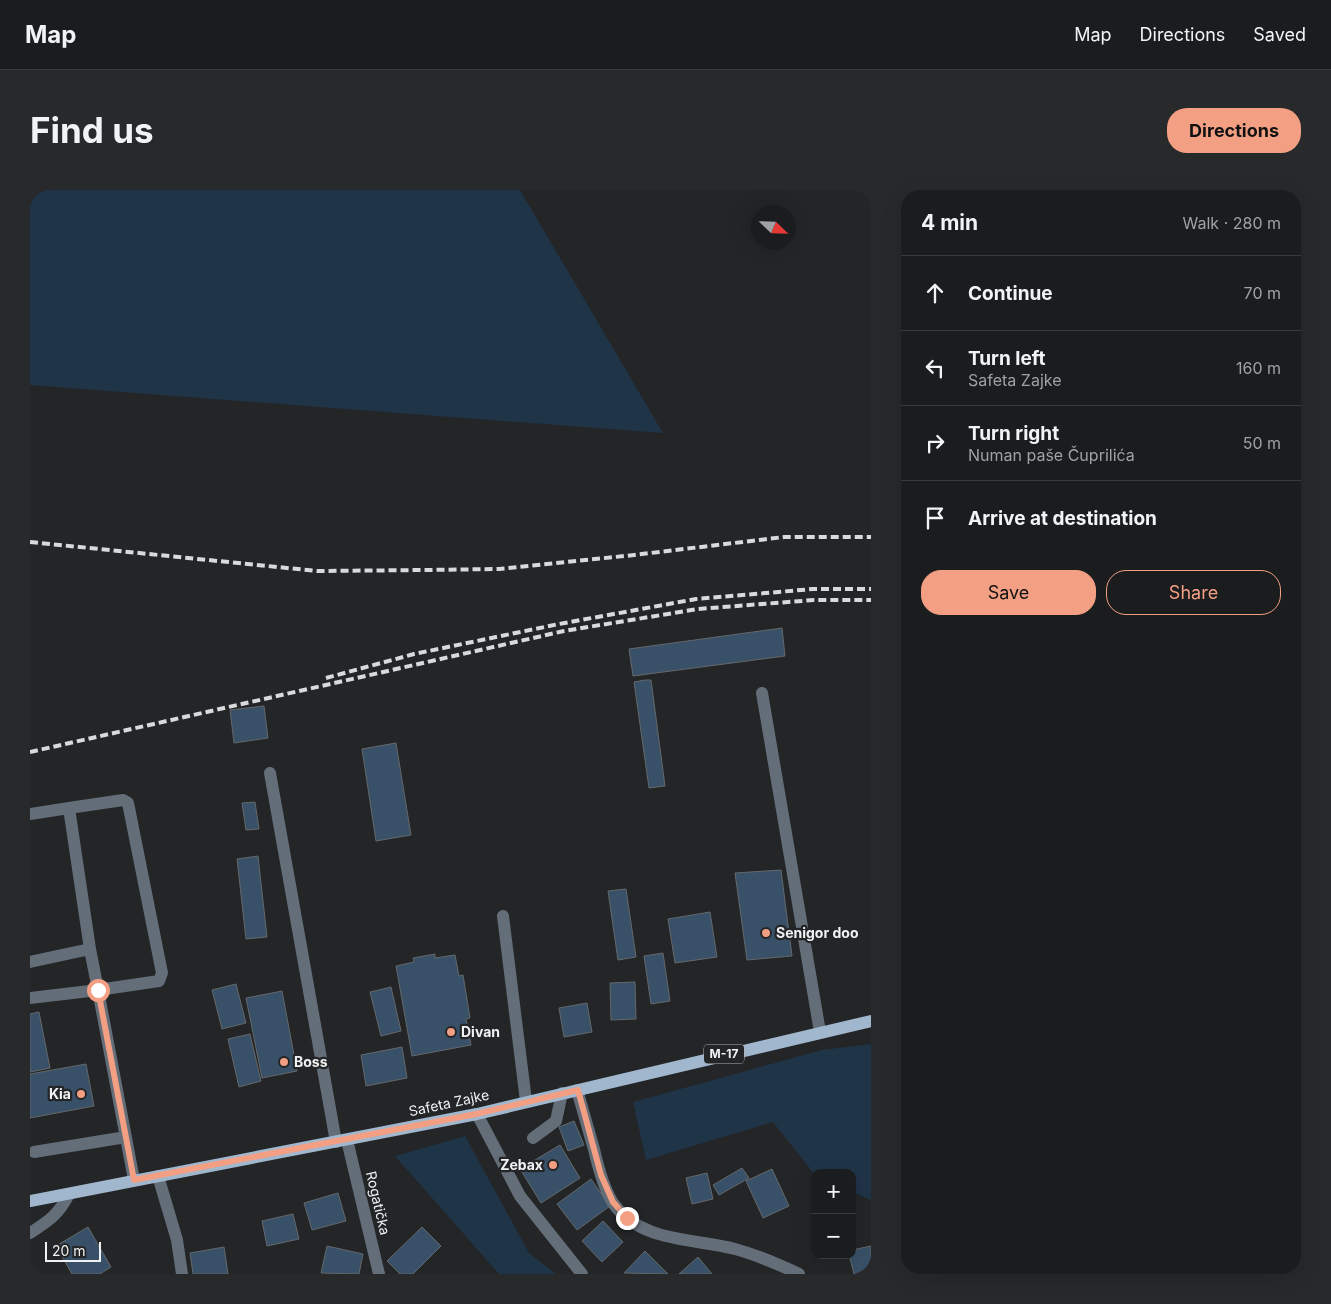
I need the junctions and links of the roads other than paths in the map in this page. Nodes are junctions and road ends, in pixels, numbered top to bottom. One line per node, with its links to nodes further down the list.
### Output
1 (762, 693): 11 (street)
2 (270, 773): 18 (street, Rogatička)
3 (69, 808): 4 (street); 6 (street); 8 (street)
4 (30, 814)
5 (503, 916): 14 (street)
6 (90, 949): 7 (street); 8 (street)
7 (30, 962)
8 (98, 990): 9 (street); 16 (street)
9 (30, 998)
10 (871, 1021): 11 (main road, Safeta Zajke / M-17)
11 (820, 1032): 12 (main road, Safeta Zajke / M-17)
12 (578, 1090): 13 (main road, Safeta Zajke / M-17); 28 (street)
13 (562, 1093): 14 (main road, Safeta Zajke / M-17); 17 (street)
14 (526, 1101): 15 (main road, Safeta Zajke / M-17)
15 (476, 1114): 18 (main road, Safeta Zajke / M-17); 27 (street)
16 (126, 1137): 19 (street); 21 (street)
17 (533, 1138)
18 (342, 1141): 20 (main road, Safeta Zajke / M-17); 26 (street, Rogatička)
19 (34, 1152)
20 (158, 1176): 21 (main road, Safeta Zajke / M-17); 25 (street)
21 (134, 1180): 22 (main road, Safeta Zajke / M-17)
22 (69, 1194): 23 (main road, Safeta Zajke / M-17); 24 (street)
23 (30, 1201)
24 (30, 1233)
25 (182, 1274)
26 (379, 1274)
27 (582, 1274)
28 (799, 1274)

